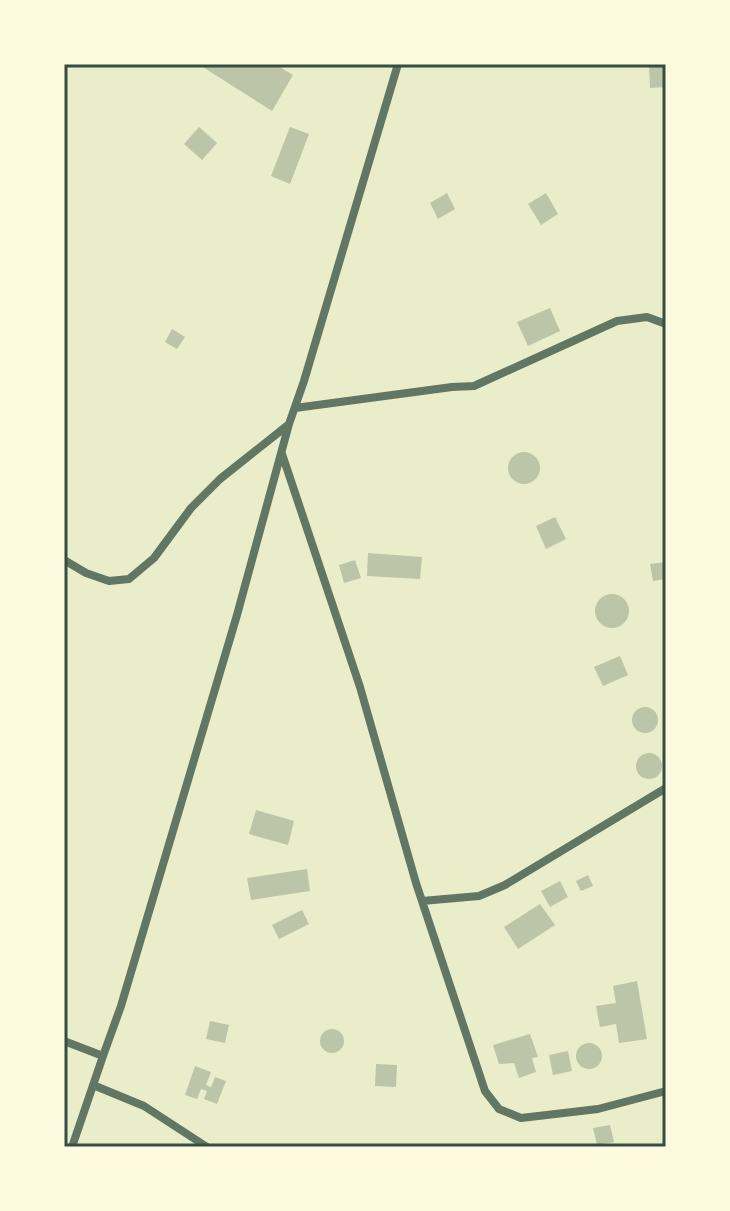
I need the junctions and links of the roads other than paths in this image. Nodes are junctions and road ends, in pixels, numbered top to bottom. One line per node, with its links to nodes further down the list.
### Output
1 (398, 64): 3 (street)
2 (666, 324): 3 (street)
3 (295, 408): 4 (street)
4 (289, 424): 5 (street); 6 (street)
5 (281, 453): 8 (street); 10 (street)
6 (64, 560)
7 (666, 788): 8 (street)
8 (422, 901): 12 (street)
9 (64, 1041): 10 (street)
10 (103, 1056): 11 (street)
11 (93, 1085): 13 (street); 14 (street)
12 (666, 1091)
13 (72, 1147)
14 (207, 1147)

